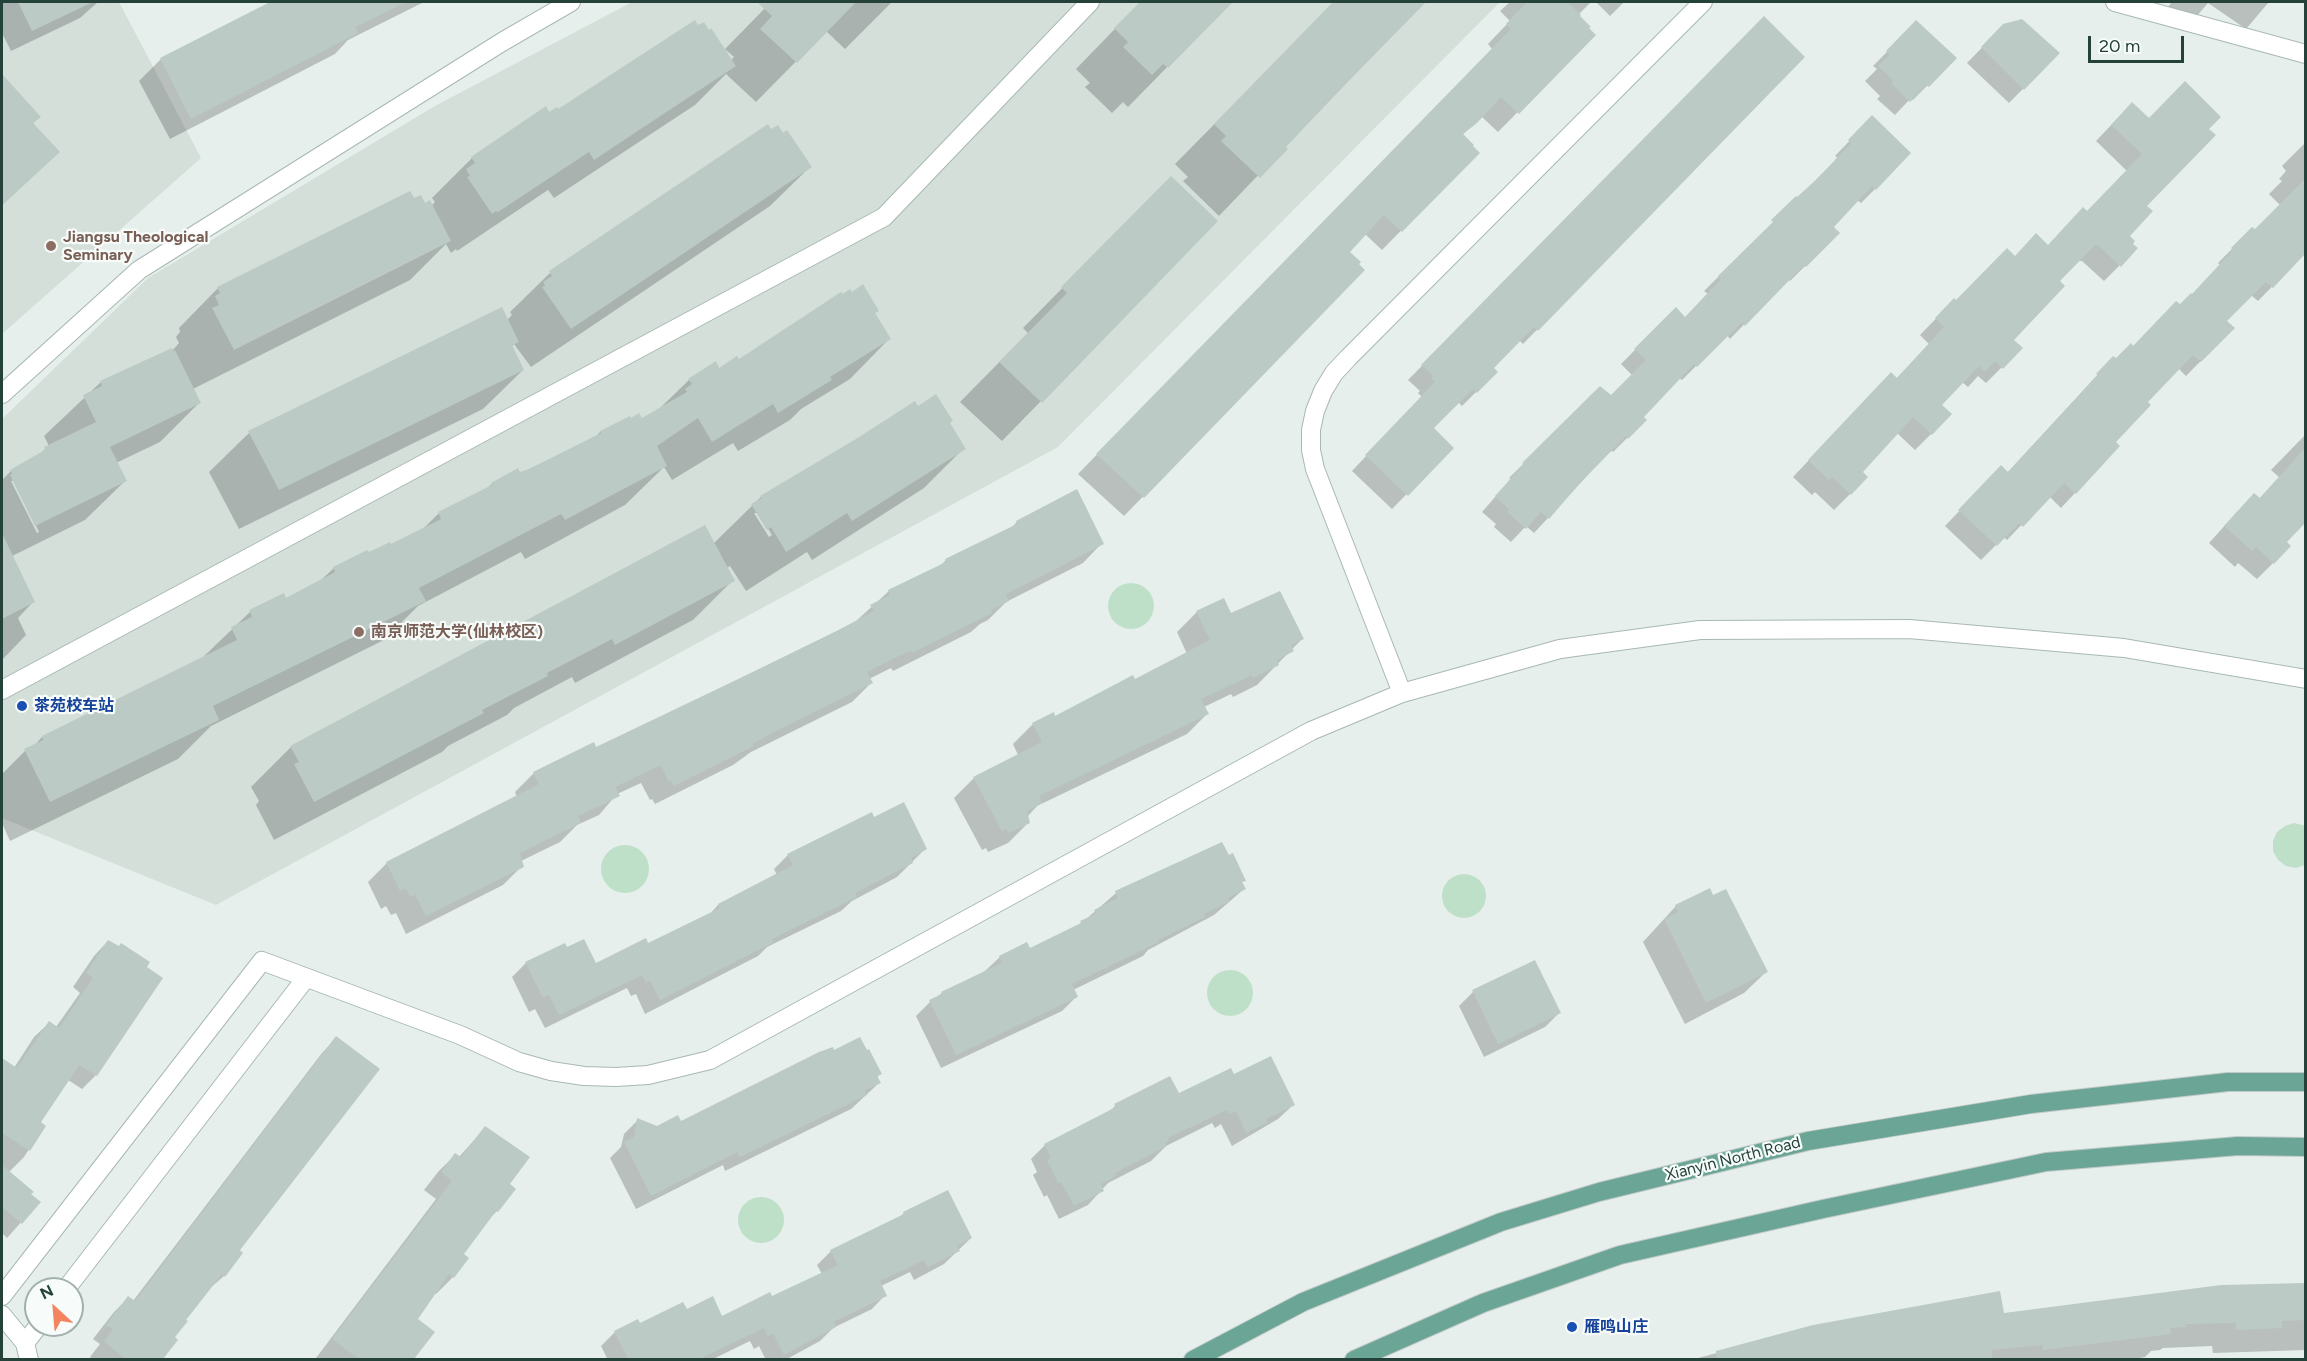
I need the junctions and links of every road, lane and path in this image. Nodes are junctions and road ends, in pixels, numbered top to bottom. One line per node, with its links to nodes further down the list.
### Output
1 (571, 2): 6 (street)
2 (1090, 2): 8 (street)
3 (1703, 2): 9 (street)
4 (2115, 2): 5 (street)
5 (2306, 54)
6 (2, 394)
7 (2306, 679): 9 (street)
8 (2, 690)
9 (1402, 693): 10 (street)
10 (306, 978): 13 (street); 14 (street)
11 (2306, 1082): 18 (main road, Xianyin North Road)
12 (2306, 1147): 19 (main road)
13 (75, 1277)
14 (2, 1296)
15 (2, 1315): 17 (street)
16 (33, 1337): 17 (street)
17 (27, 1351)
18 (1193, 1359)
19 (1354, 1359)

